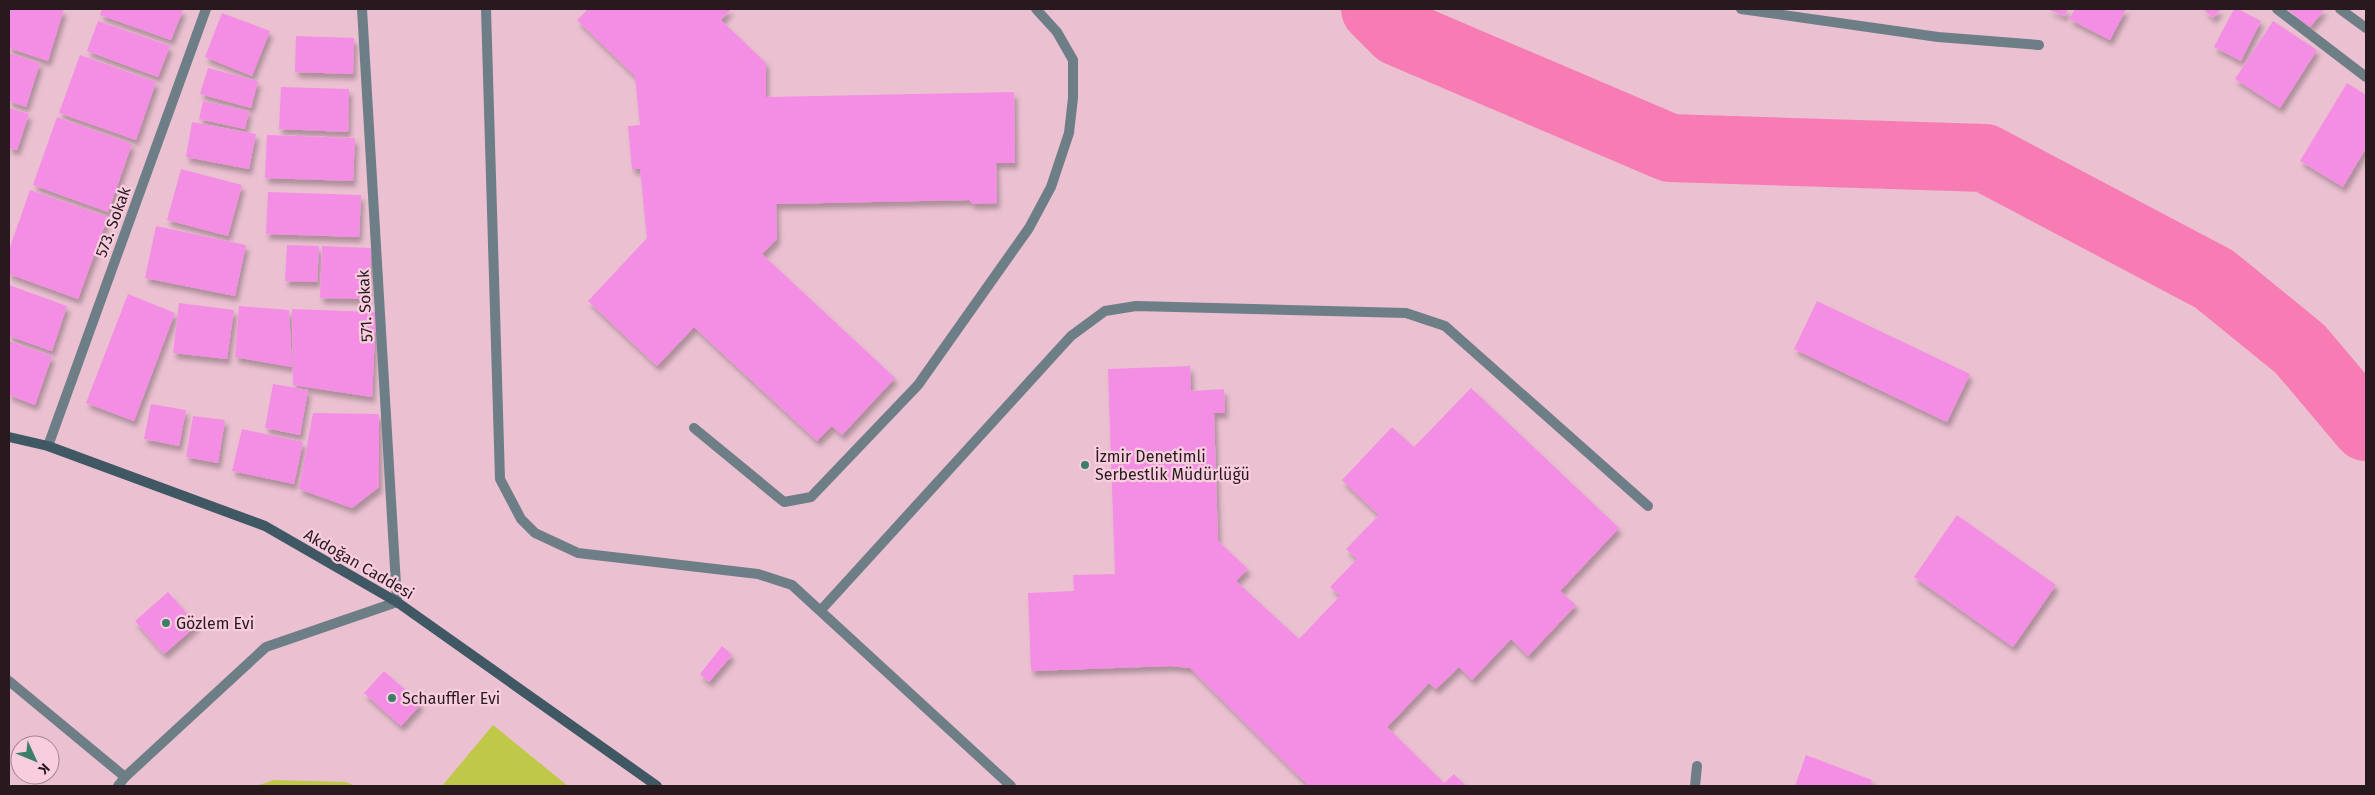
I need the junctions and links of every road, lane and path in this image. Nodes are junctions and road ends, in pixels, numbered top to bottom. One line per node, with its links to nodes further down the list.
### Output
1 (206, 9): 13 (street, 573. Sokak)
2 (362, 9): 15 (street, 571. Sokak)
3 (486, 9): 16 (street)
4 (1036, 9): 11 (street)
5 (1741, 9): 9 (street)
6 (2277, 9): 10 (street)
7 (2340, 9): 8 (street)
8 (2366, 28)
9 (2039, 45)
10 (2366, 78)
11 (694, 428)
12 (9, 437): 13 (main road, Akdoğan Caddesi)
13 (48, 446): 15 (main road, Akdoğan Caddesi)
14 (1648, 506): 16 (street)
15 (397, 602): 19 (street); 21 (main road, Akdoğan Caddesi)
16 (821, 610): 22 (street)
17 (9, 681): 19 (street)
18 (1696, 766): 23 (street)
19 (125, 777): 20 (street)
20 (118, 786)
21 (658, 786)
22 (1011, 786)
23 (1696, 786)

